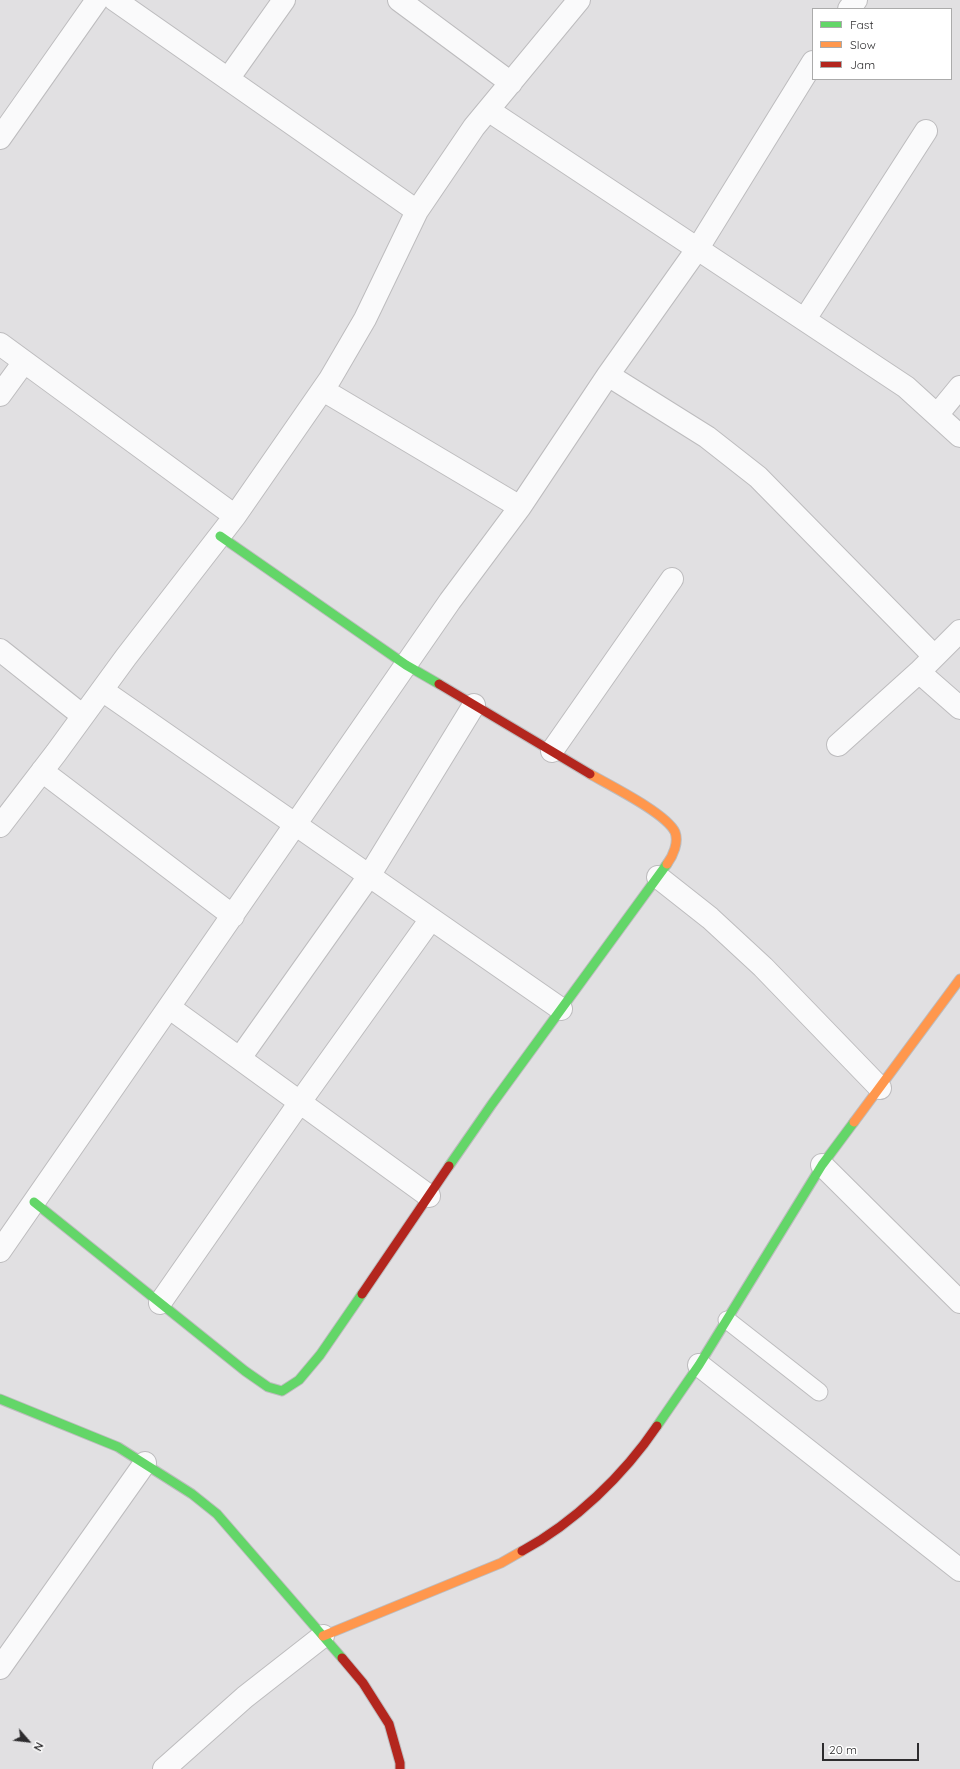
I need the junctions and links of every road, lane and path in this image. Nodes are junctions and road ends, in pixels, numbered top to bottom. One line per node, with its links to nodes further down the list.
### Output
1 (97, 0): 13 (street)
2 (115, 0): 9 (street)
3 (399, 0): 10 (street)
4 (579, 0): 10 (street)
5 (856, 0): 7 (street)
6 (278, 2): 9 (street)
7 (850, 8)
8 (812, 64): 15 (street)
9 (228, 79): 14 (street)
10 (511, 82): 11 (street)
11 (488, 110): 14 (street); 15 (street)
12 (926, 132): 16 (street)
13 (0, 138)
14 (417, 211): 21 (street)
15 (698, 248): 16 (street); 19 (street)
16 (805, 319): 23 (street)
17 (0, 344): 18 (street)
18 (24, 362): 22 (street); 26 (street)
19 (608, 375): 25 (street); 31 (street)
20 (960, 387): 23 (street)
21 (323, 390): 25 (street); 26 (street)
22 (0, 395)
23 (937, 415): 24 (street)
24 (960, 436)
25 (520, 507): 32 (street)
26 (235, 516): 27 (street)
27 (220, 536): 32 (street); 34 (street)
28 (672, 579): 39 (street)
29 (960, 631): 31 (street)
30 (0, 650): 37 (street)
31 (934, 656): 33 (street)
32 (406, 665): 35 (street); 41 (street)
33 (919, 672): 36 (street); 38 (street)
34 (102, 690): 37 (street); 41 (street)
35 (474, 705): 39 (street); 43 (street)
36 (960, 708)
37 (83, 716): 40 (street)
38 (838, 745)
39 (552, 751): 44 (street)
40 (42, 771): 42 (street); 45 (street)
41 (295, 825): 43 (street); 45 (street)
42 (0, 826)
43 (369, 876): 46 (street); 50 (street)
44 (658, 877): 49 (street); 51 (street)
45 (233, 916): 48 (street)
46 (431, 919): 49 (street); 52 (street)
47 (960, 980): 51 (street)
48 (170, 1008): 50 (street); 55 (street)
49 (561, 1010): 54 (street)
50 (240, 1058): 52 (street)
51 (880, 1088): 53 (street)
52 (300, 1102): 54 (street); 58 (street)
53 (822, 1165): 57 (street); 59 (street)
54 (429, 1196): 58 (street)
55 (34, 1202): 56 (street); 58 (street)
56 (0, 1251)
57 (960, 1302)
58 (160, 1303)
59 (727, 1320): 60 (street); 61 (lane)
60 (699, 1365): 64 (street); 65 (street)
61 (819, 1392)
62 (0, 1399): 63 (street)
63 (145, 1463): 65 (street); 66 (street)
64 (960, 1570)
65 (323, 1636): 67 (street); 68 (street)
66 (0, 1668)
67 (164, 1769)
68 (400, 1769)

